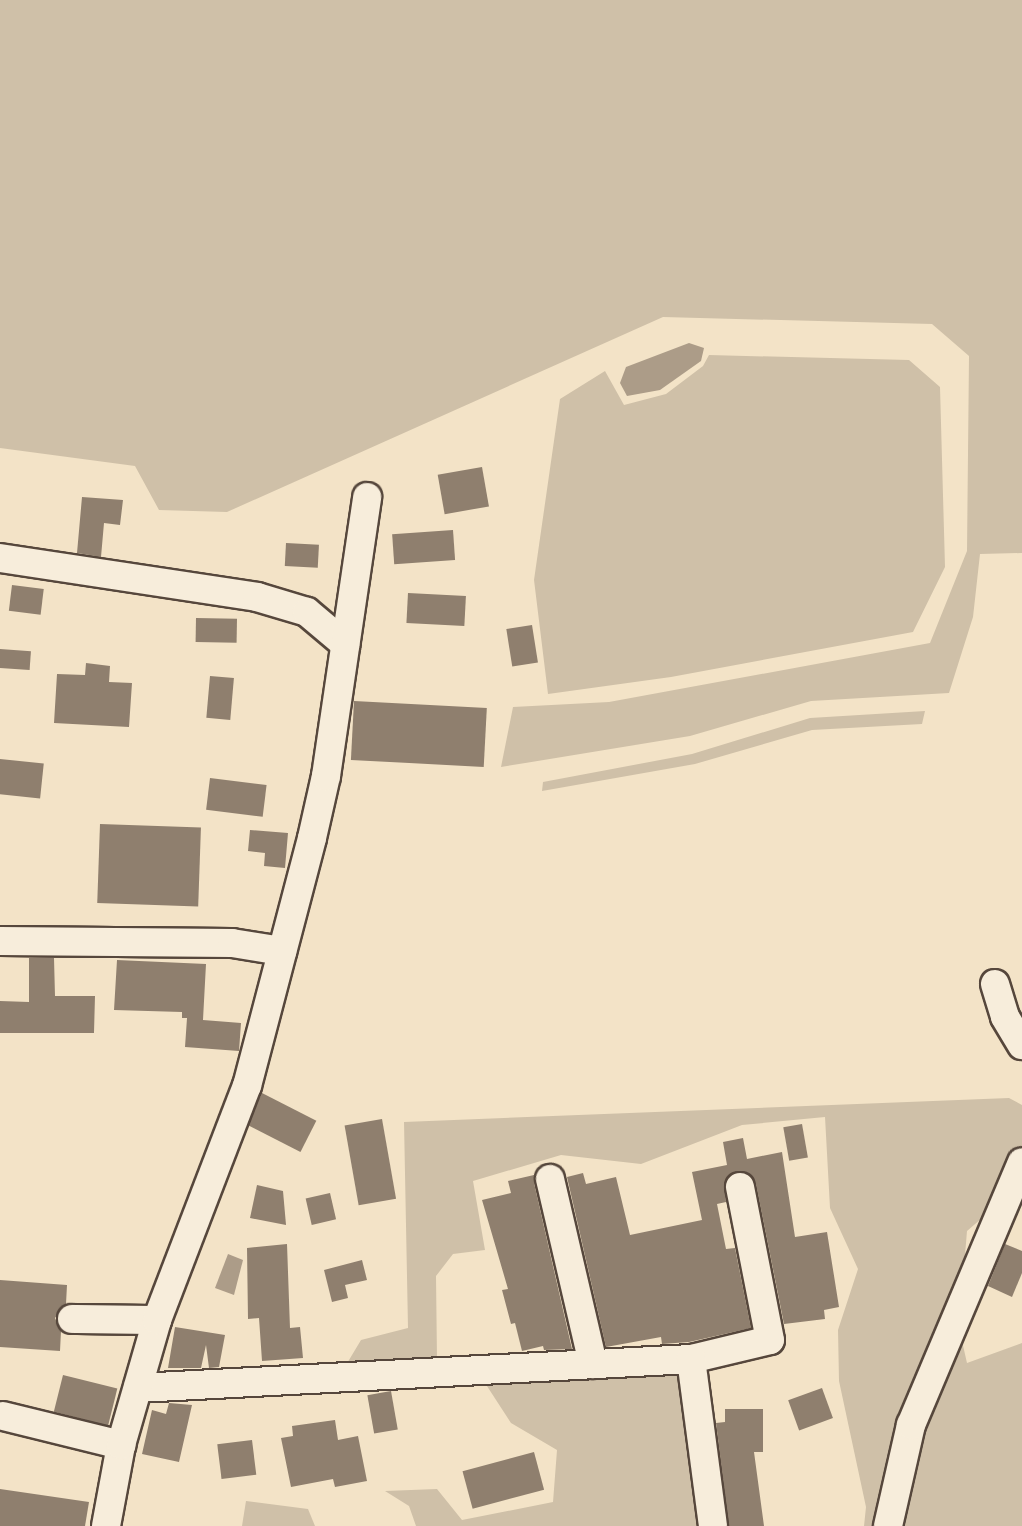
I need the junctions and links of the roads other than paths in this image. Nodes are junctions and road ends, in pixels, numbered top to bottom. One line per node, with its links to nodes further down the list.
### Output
1 (368, 497): 3 (street)
2 (0, 558): 3 (street)
3 (345, 643): 5 (street)
4 (0, 941): 5 (street)
5 (282, 951): 12 (street)
6 (995, 985): 7 (street)
7 (1022, 1045)
8 (1022, 1161): 20 (street)
9 (550, 1179): 14 (street)
10 (740, 1187): 13 (street)
11 (72, 1319): 12 (street)
12 (157, 1320): 15 (street)
13 (691, 1359): 14 (street); 19 (street)
14 (593, 1364): 15 (street)
15 (138, 1388): 17 (street)
16 (3, 1416): 17 (street)
17 (121, 1445): 18 (street)
18 (106, 1526)
19 (713, 1526)
20 (888, 1526)

